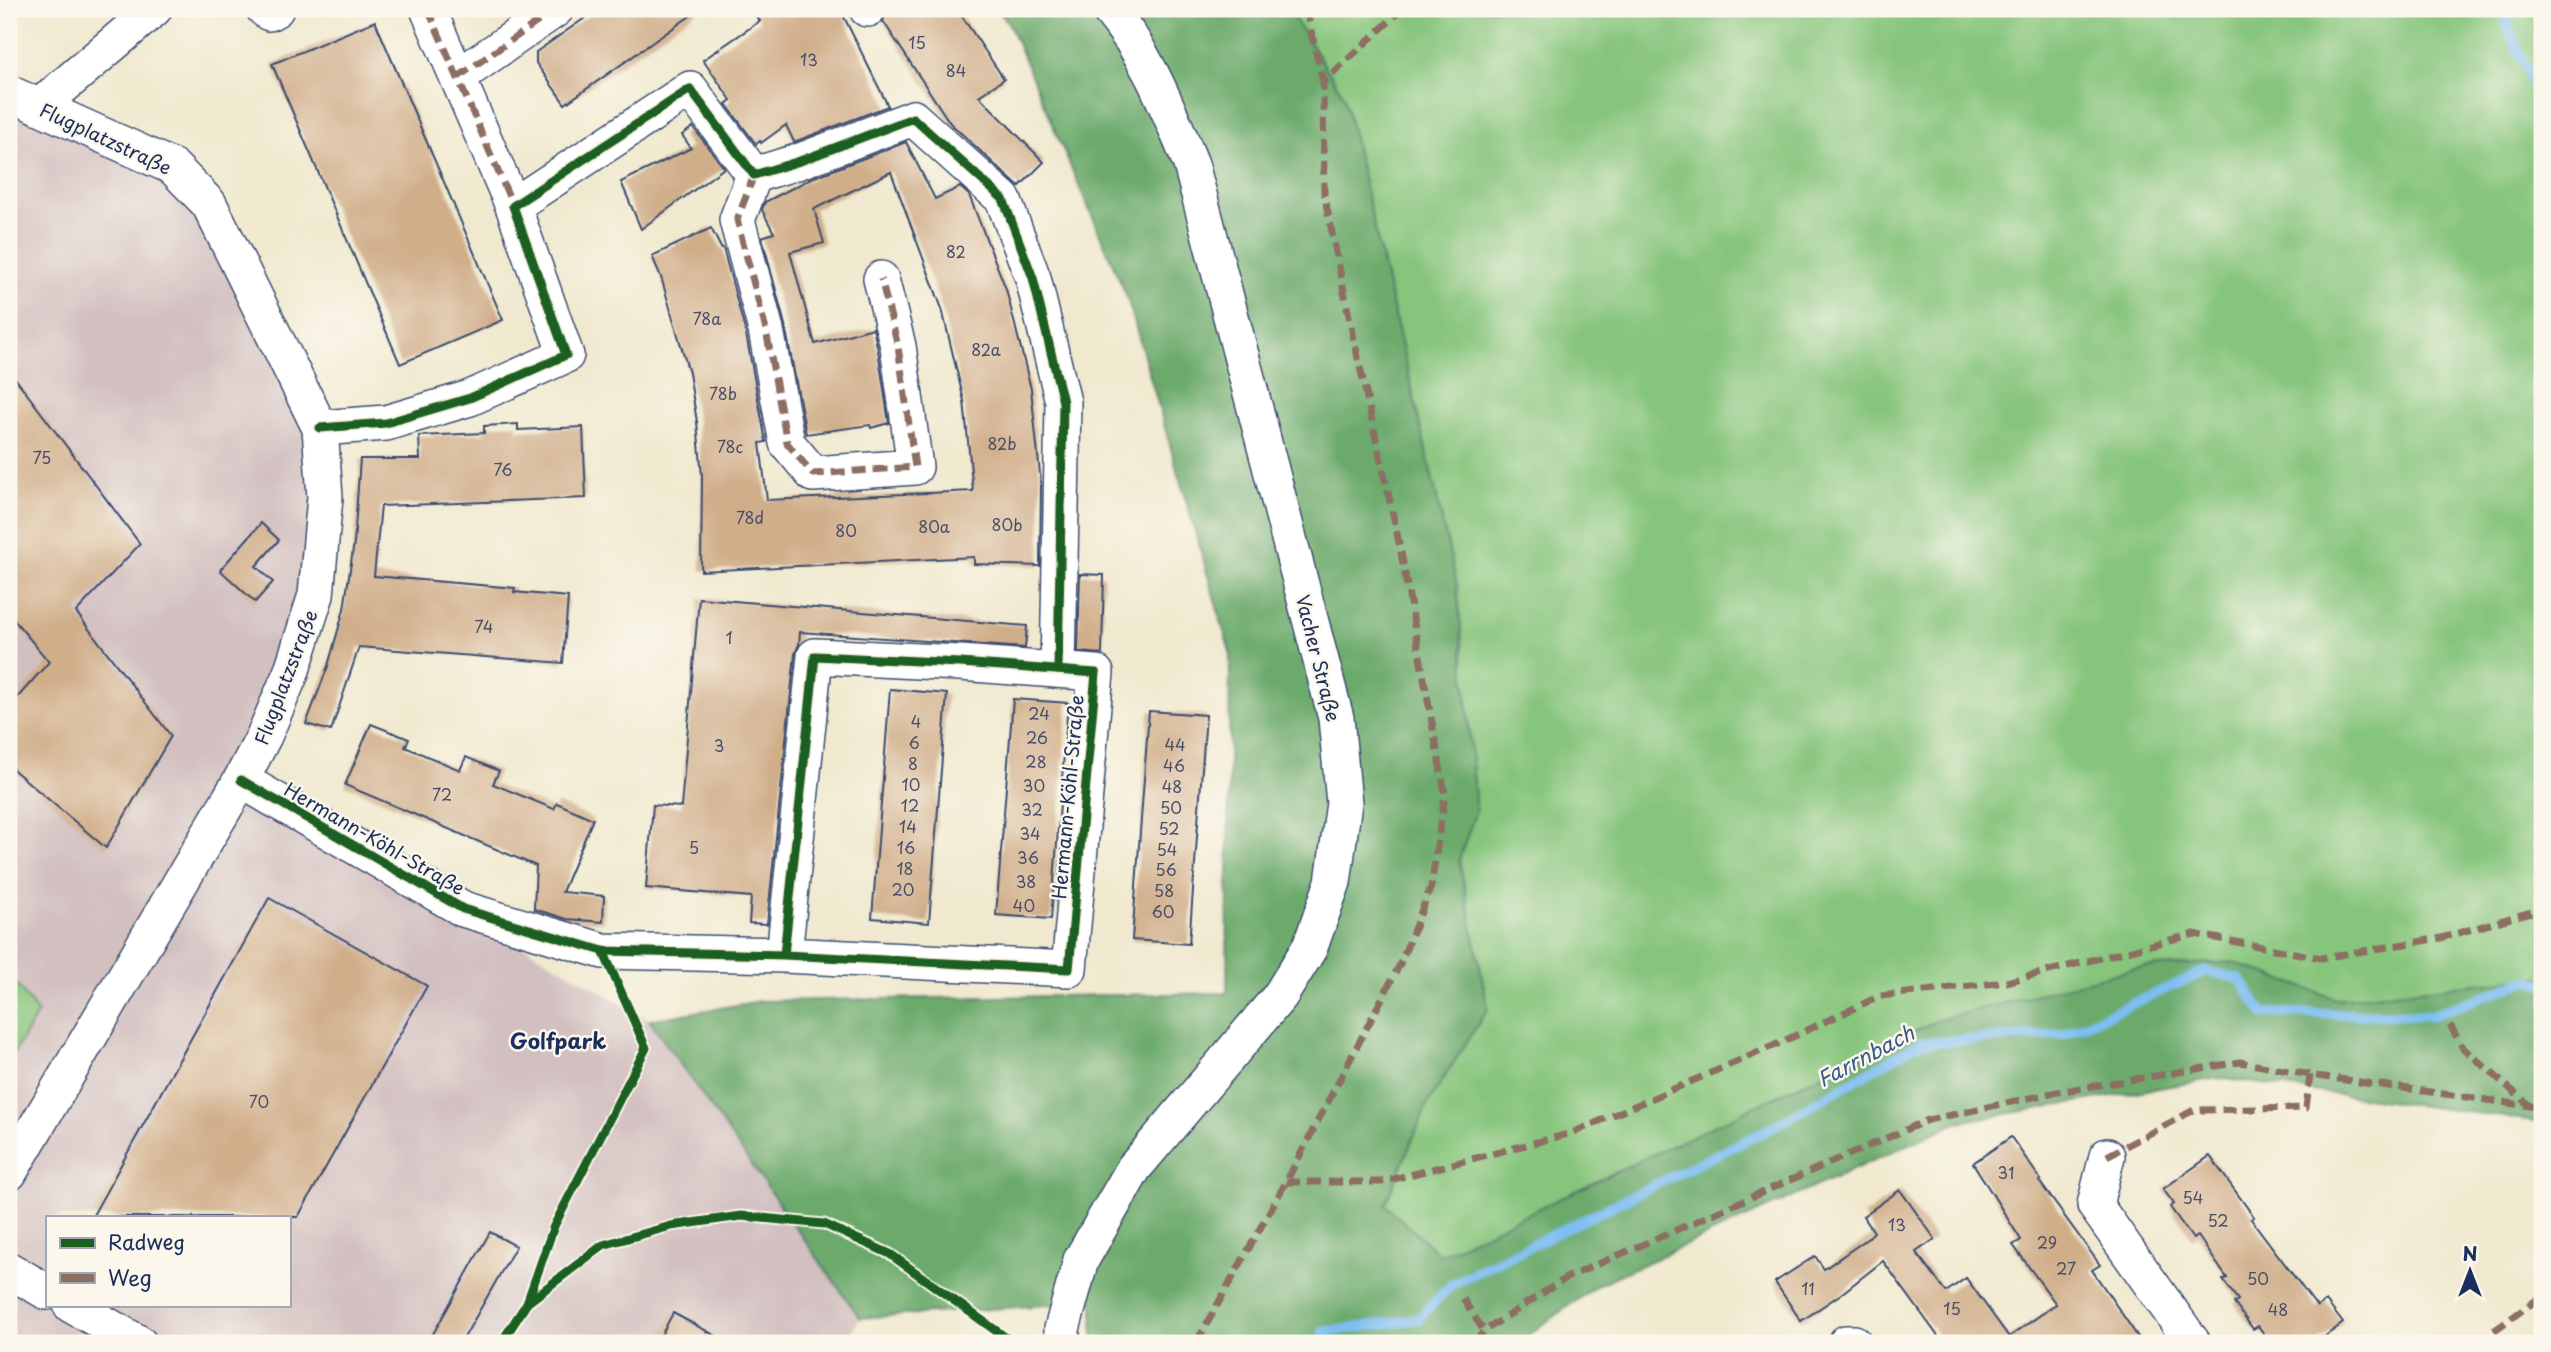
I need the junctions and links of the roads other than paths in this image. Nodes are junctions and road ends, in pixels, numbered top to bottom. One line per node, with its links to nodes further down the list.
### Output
1 (155, 9): 9 (street)
2 (264, 9): 3 (street)
3 (276, 9)
4 (428, 9): 7 (street)
5 (556, 9): 7 (street)
6 (1109, 9): 23 (street, Vacher Straße)
7 (458, 77): 11 (street)
8 (9, 93): 9 (street, Flugplatzstraße)
9 (40, 106): 13 (street, Flugplatzstraße)
10 (754, 175): 11 (street); 12 (street); 14 (street)
11 (513, 206): 13 (street)
12 (881, 279)
13 (320, 428): 15 (street, Flugplatzstraße)
14 (1058, 670): 16 (street, Hermann-Köhl-Straße); 16 (street, Hermann-Köhl-Straße)
15 (241, 780): 16 (street, Hermann-Köhl-Straße); 18 (street, Flugplatzstraße)
16 (784, 955)
17 (2107, 1156): 26 (street)
18 (9, 1173)
19 (9, 1270): 20 (street)
20 (46, 1291)
21 (73, 1306): 22 (street)
22 (139, 1343)
23 (1062, 1343)
24 (1846, 1343): 25 (street)
25 (1854, 1343)
26 (2193, 1343)

